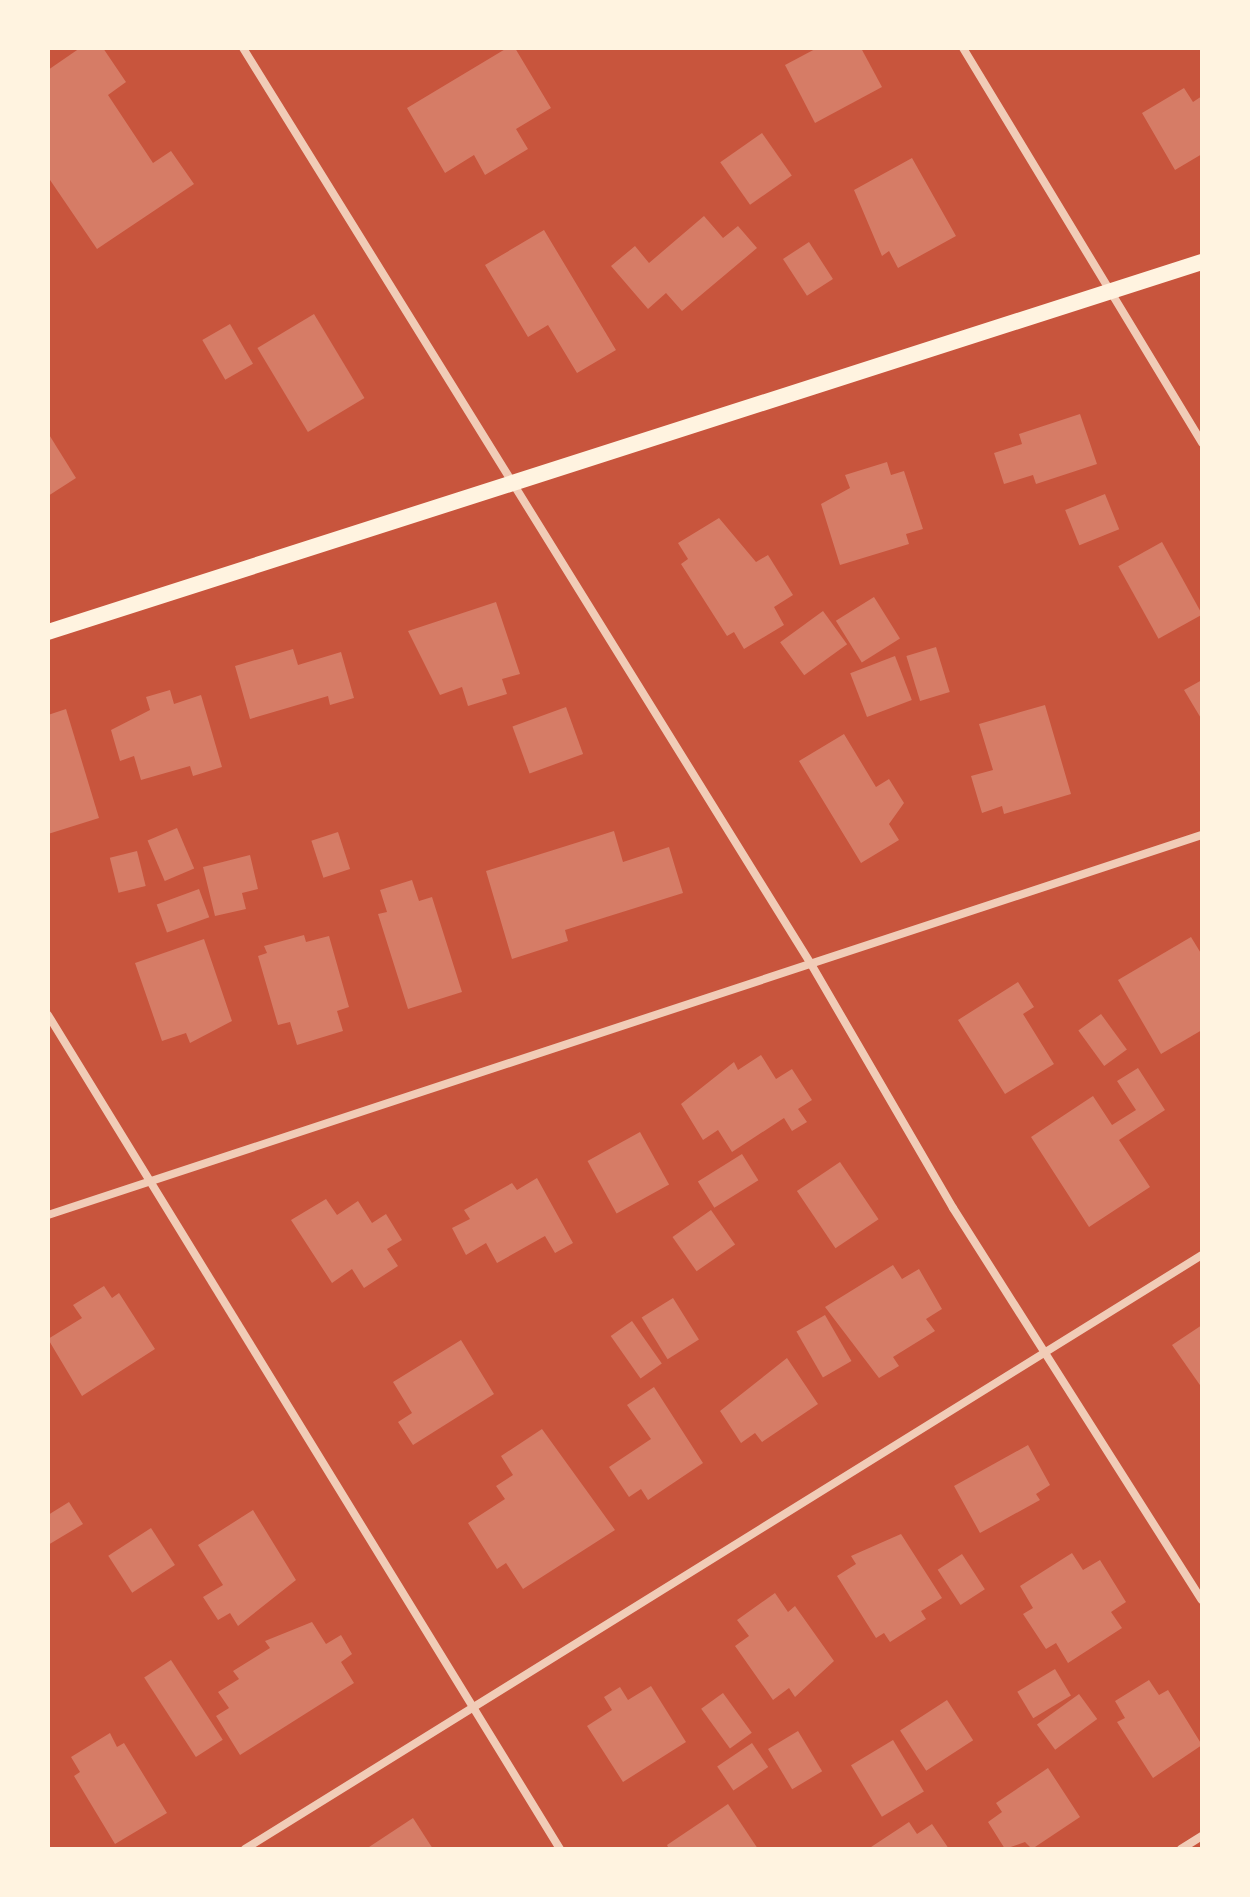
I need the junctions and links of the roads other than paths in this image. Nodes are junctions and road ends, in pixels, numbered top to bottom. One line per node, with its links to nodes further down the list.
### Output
1 (243, 48): 6 (street)
2 (963, 48): 4 (street)
3 (1202, 262): 4 (main road)
4 (1111, 291): 5 (street); 6 (main road)
5 (1202, 443)
6 (511, 481): 7 (main road); 9 (street)
7 (48, 632)
8 (1202, 835): 9 (street)
9 (811, 964): 11 (street); 14 (street)
10 (48, 1015): 11 (street)
11 (153, 1183): 12 (street); 16 (street)
12 (48, 1215)
13 (1202, 1255): 14 (street)
14 (1045, 1354): 15 (street); 16 (street)
15 (1202, 1600)
16 (473, 1708): 18 (street); 19 (street)
17 (1202, 1836): 20 (street)
18 (245, 1849)
19 (560, 1849)
20 (1181, 1849)

